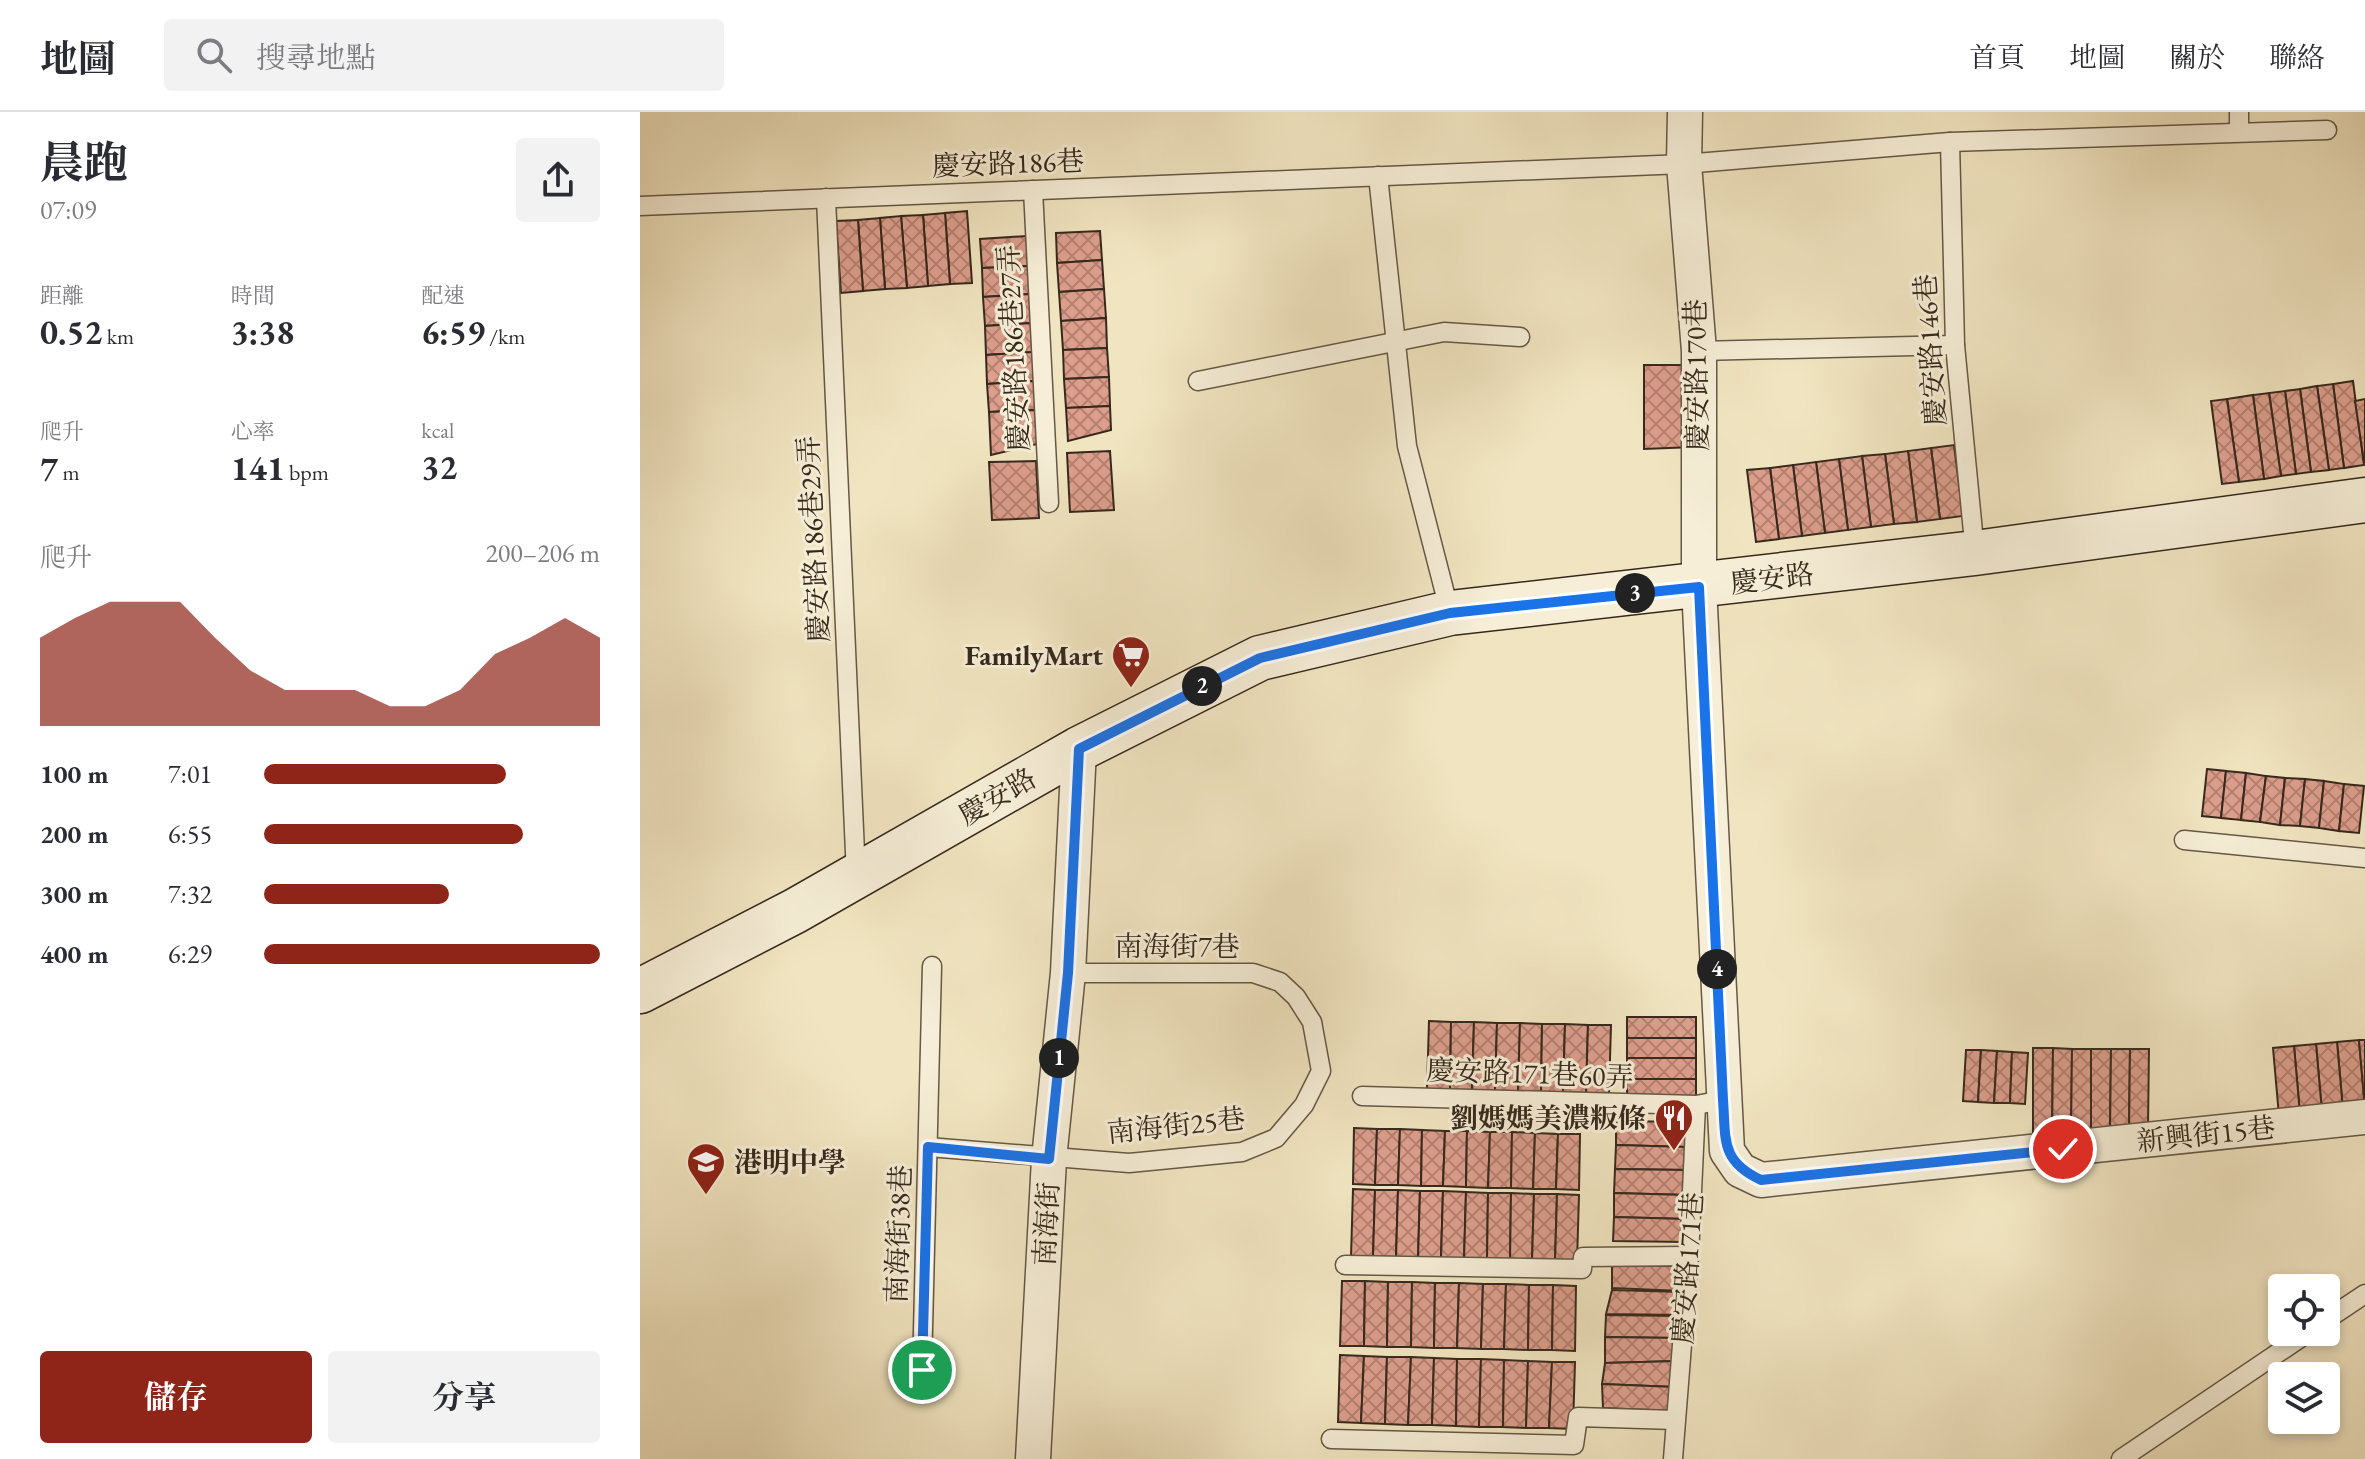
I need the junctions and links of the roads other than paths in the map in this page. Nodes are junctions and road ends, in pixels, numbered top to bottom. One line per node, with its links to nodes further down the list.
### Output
1 (1685, 112): 6 (street, 慶安路170巷)
2 (2239, 112): 4 (lane)
3 (2327, 130): 4 (lane, 慶安路186巷)
4 (2239, 132): 5 (lane, 慶安路186巷)
5 (1950, 142): 6 (lane, 慶安路186巷); 13 (lane, 慶安路146巷)
6 (1684, 164): 7 (lane, 慶安路186巷); 14 (street, 慶安路170巷)
7 (1378, 176): 8 (lane, 慶安路186巷); 12 (lane)
8 (1033, 190): 9 (lane, 慶安路186巷); 17 (lane, 慶安路186巷27弄)
9 (826, 198): 10 (lane, 慶安路186巷); 24 (lane, 慶安路186巷29弄)
10 (640, 206)
11 (1520, 337): 12 (lane)
12 (1396, 341): 15 (lane); 20 (lane)
13 (1955, 345): 14 (lane); 18 (lane, 慶安路146巷)
14 (1699, 351): 19 (street, 慶安路170巷)
15 (1198, 381)
16 (2365, 500): 18 (main road, 慶安路)
17 (1049, 503)
18 (1975, 553): 19 (main road, 慶安路)
19 (1699, 587): 20 (main road, 慶安路); 30 (street, 慶安路171巷)
20 (1450, 613): 21 (main road, 慶安路)
21 (1079, 749): 24 (main road, 慶安路); 26 (street, 南海街)
22 (2184, 840): 23 (lane)
23 (2365, 858)
24 (856, 877): 27 (main road, 慶安路)
25 (932, 966): 32 (lane, 南海街38巷)
26 (1068, 973): 28 (lane, 南海街7巷); 33 (street, 南海街)
27 (640, 991)
28 (1321, 1071): 33 (lane, 南海街25巷)
29 (1362, 1096): 30 (lane, 慶安路171巷60弄)
30 (1710, 1102): 34 (street, 慶安路171巷); 35 (lane, 慶安路171巷)
31 (2365, 1117): 34 (street, 新興街15巷)
32 (928, 1147): 33 (lane, 南海街38巷); 40 (lane, 南海街38巷)
33 (1049, 1159): 43 (street, 南海街)
34 (1761, 1180)
35 (1689, 1256): 36 (lane); 41 (lane, 慶安路171巷)
36 (1345, 1265)
37 (2365, 1294): 38 (lane)
38 (2340, 1311)
39 (2288, 1346): 45 (lane)
40 (922, 1370)
41 (1675, 1420): 42 (lane); 44 (lane, 慶安路171巷)
42 (1331, 1439)
43 (1033, 1459)
44 (1673, 1459)
45 (2121, 1459)

